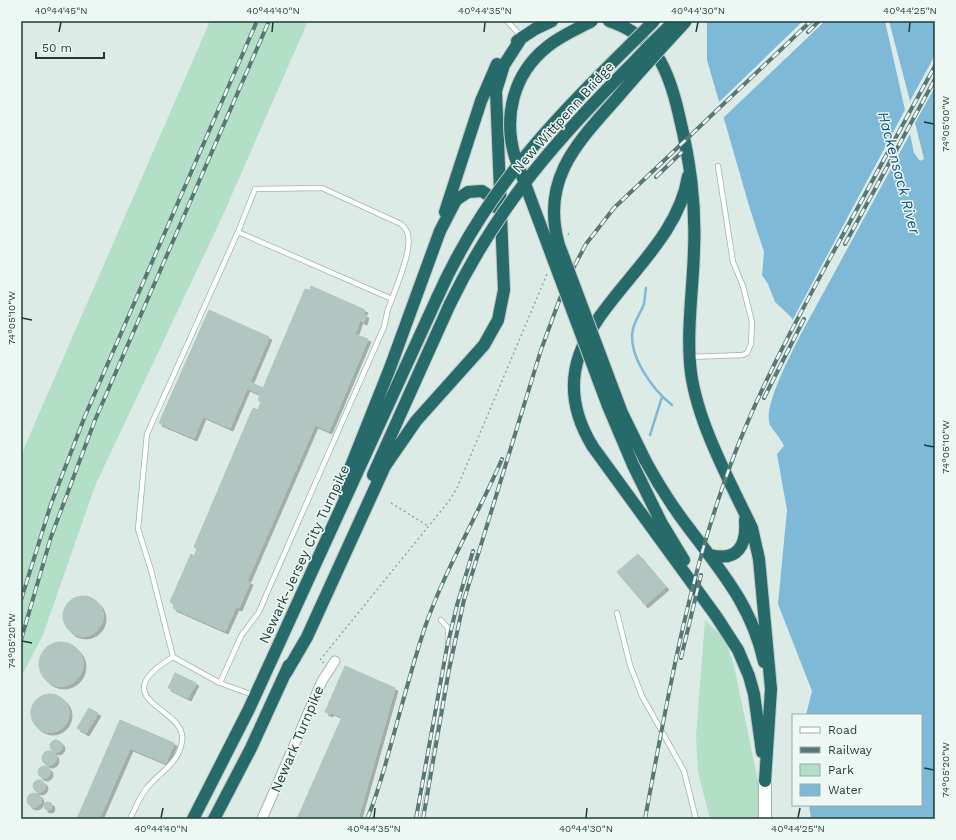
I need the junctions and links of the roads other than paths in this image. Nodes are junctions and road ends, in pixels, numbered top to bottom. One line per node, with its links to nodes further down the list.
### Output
1 (507, 21): 8 (lane)
2 (592, 21): 23 (highway, bridge)
3 (609, 21): 9 (highway)
4 (654, 21): 14 (highway, New Wittpenn Bridge, bridge)
5 (675, 21): 16 (highway, New Wittpenn Bridge, bridge)
6 (686, 21): 20 (highway, bridge)
7 (545, 22): 8 (highway)
8 (522, 37): 11 (highway); 13 (highway)
9 (690, 164): 17 (highway); 23 (highway)
10 (718, 166): 17 (lane)
11 (440, 231): 13 (highway); 19 (highway)
12 (238, 232): 15 (lane); 15 (lane); 24 (lane)
13 (501, 234): 26 (highway)
14 (437, 298): 19 (highway, Newark-Jersey City Turnpike)
15 (392, 299): 27 (lane)
16 (450, 304): 26 (highway, Newark-Jersey City Turnpike)
17 (690, 357): 18 (highway)
18 (744, 511): 20 (highway); 29 (highway)
19 (318, 555): 28 (highway, Newark-Jersey City Turnpike)
20 (710, 555): 29 (highway)
21 (617, 613): 35 (lane)
22 (441, 620): 34 (lane)
23 (730, 636): 29 (highway)
24 (173, 657): 27 (lane); 30 (lane)
25 (332, 665): 33 (street, Newark Turnpike)
26 (286, 672): 32 (highway, Newark-Jersey City Turnpike)
27 (220, 683): 28 (lane)
28 (255, 696): 31 (highway, Newark-Jersey City Turnpike)
29 (766, 781): 36 (main road)
30 (130, 819)
31 (193, 819)
32 (214, 819)
33 (262, 819)
34 (417, 819)
35 (696, 819)
36 (765, 819)

